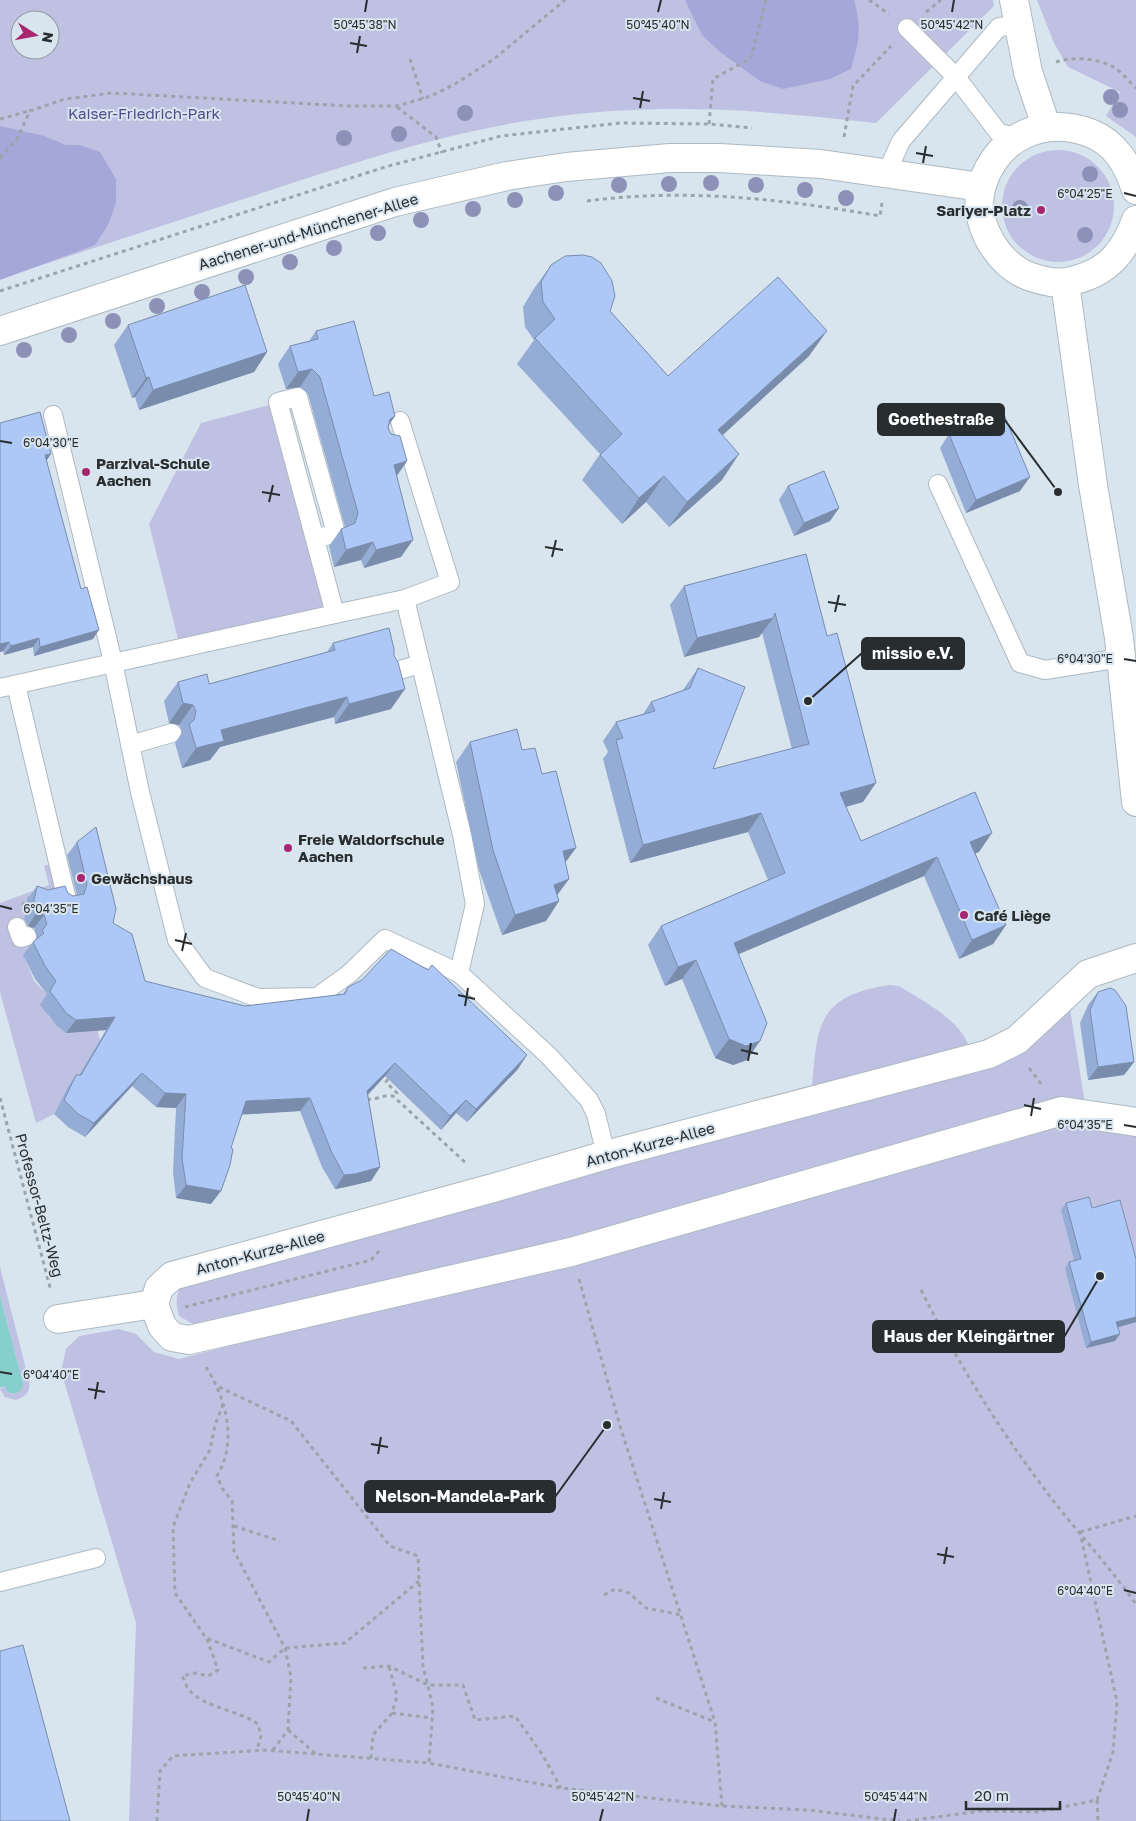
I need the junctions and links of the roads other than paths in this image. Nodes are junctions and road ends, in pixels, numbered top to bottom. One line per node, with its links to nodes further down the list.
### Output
1 (1016, 12): 3 (lane); 4 (street)
2 (907, 28): 3 (lane)
3 (956, 77): 5 (lane); 6 (lane)
4 (1046, 126): 5 (street); 8 (street)
5 (1016, 138): 7 (street)
6 (887, 172): 7 (street, Aachener-und-Münchener-Allee); 11 (street, Aachener-und-Münchener-Allee)
7 (981, 187): 10 (street)
8 (1136, 190)
9 (1136, 220): 10 (street)
10 (1065, 283): 18 (street)
11 (0, 331)
12 (54, 415): 19 (lane)
13 (386, 443): 16 (lane)
14 (938, 484): 18 (lane)
15 (315, 539): 15 (lane); 17 (lane)
16 (405, 599): 17 (lane); 20 (lane)
17 (335, 614): 19 (lane)
18 (1121, 658): 25 (street)
19 (113, 662): 22 (lane); 24 (lane)
20 (420, 664): 21 (lane); 28 (lane)
21 (390, 673)
22 (8, 687): 26 (lane)
23 (172, 733): 24 (lane)
24 (130, 746): 28 (lane)
25 (1136, 802)
26 (46, 891)
27 (1136, 958): 30 (street, Anton-Kurze-Allee)
28 (459, 973): 30 (lane)
29 (1136, 1122): 31 (street)
30 (606, 1155): 31 (street, Anton-Kurze-Allee)
31 (154, 1304): 32 (street)
32 (58, 1318)
33 (96, 1558): 34 (lane)
34 (0, 1582)

